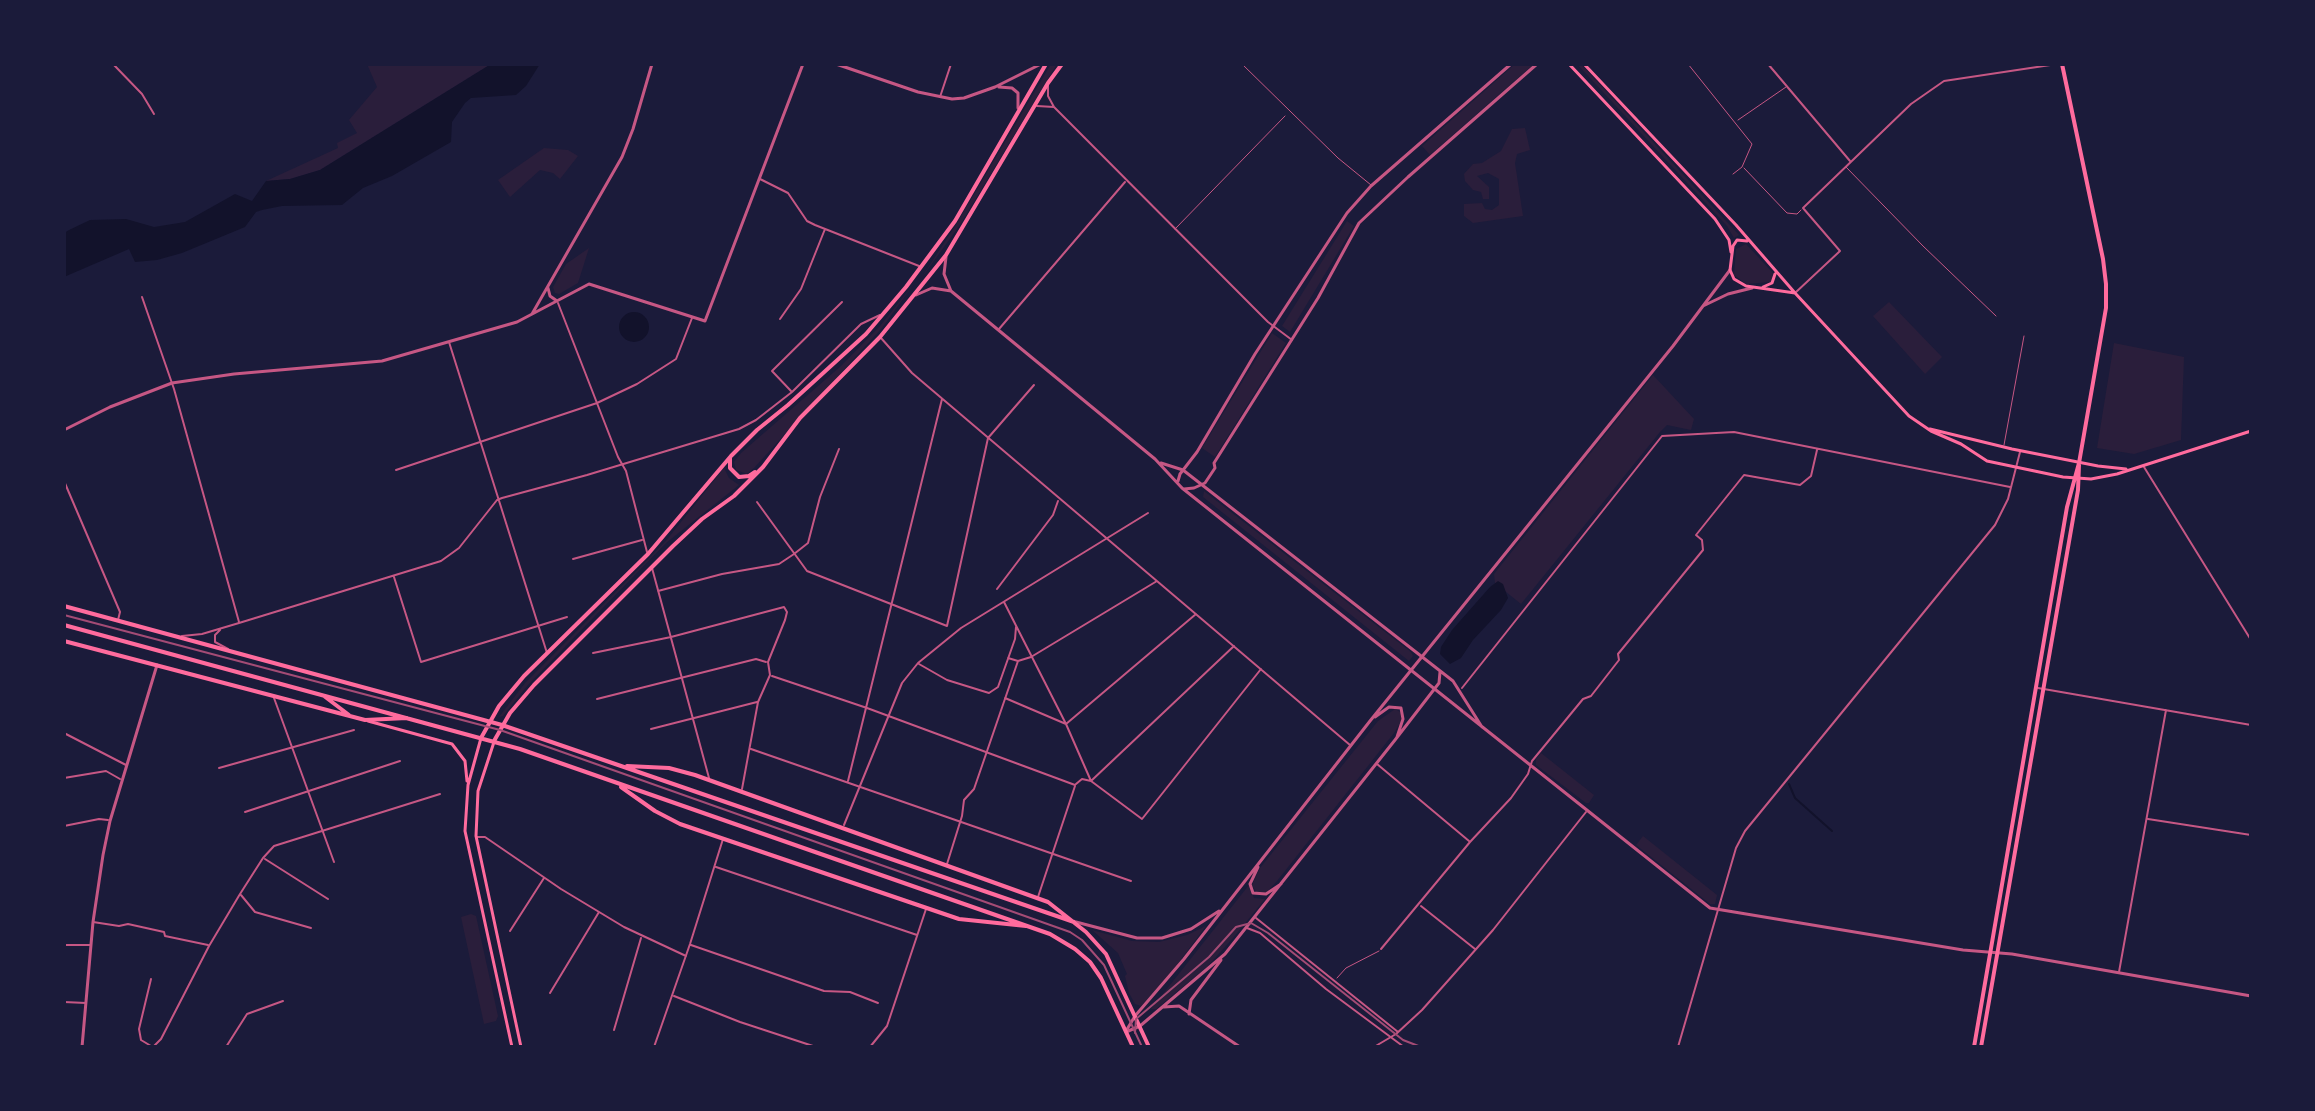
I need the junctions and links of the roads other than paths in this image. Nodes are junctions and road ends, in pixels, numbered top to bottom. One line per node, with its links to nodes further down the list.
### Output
1 (115, 64): 22 (street)
2 (652, 64): 42 (street)
3 (803, 64): 30 (street)
4 (836, 64): 19 (street)
5 (951, 64): 19 (street)
6 (1044, 64): 17 (street); 23 (main road)
7 (1062, 64): 16 (main road)
8 (1242, 64): 32 (lane)
9 (1511, 64): 32 (street)
10 (1537, 64): 60 (street)
11 (1569, 64): 37 (main road)
12 (1584, 64): 36 (main road)
13 (1688, 64): 25 (lane)
14 (1768, 64): 18 (street)
15 (2060, 64): 26 (street); 78 (main road)
16 (1048, 83): 20 (street); 21 (main road)
17 (995, 87): 19 (street); 23 (street)
18 (1786, 87): 25 (lane); 26 (street)
19 (940, 98)
20 (1054, 107): 21 (street); 31 (street)
21 (1033, 109): 38 (main road)
22 (154, 114)
23 (1016, 115): 39 (main road)
24 (1285, 116): 35 (lane)
25 (1736, 122): 28 (lane)
26 (1850, 162): 27 (street)
27 (1846, 166): 33 (street); 53 (lane)
28 (1742, 167): 29 (lane); 33 (lane)
29 (1733, 174)
30 (759, 179): 34 (street); 54 (street)
31 (1126, 181): 35 (street); 57 (street)
32 (1371, 186): 56 (street)
33 (1803, 208): 45 (street)
34 (825, 229): 39 (street); 55 (street)
35 (1175, 229): 56 (street)
36 (1749, 241): 37 (main road); 41 (main road)
37 (1731, 252): 40 (main road)
38 (946, 255): 44 (street); 46 (main road)
39 (921, 267): 51 (main road)
40 (1730, 270): 43 (main road); 50 (street)
41 (1775, 270): 43 (main road); 45 (main road)
42 (549, 285): 48 (street); 52 (street)
43 (1758, 287): 45 (main road); 50 (street)
44 (951, 291): 46 (street); 57 (street)
45 (1795, 293): 67 (main road)
46 (915, 295): 59 (main road)
47 (142, 297): 62 (street)
48 (557, 301): 52 (street); 54 (street); 66 (street)
49 (842, 302): 64 (street)
50 (1703, 306): 128 (street)
51 (884, 312): 64 (street); 76 (main road)
52 (532, 314): 61 (street)
53 (1996, 316)
54 (693, 317): 66 (street)
55 (780, 319)
56 (1274, 327): 60 (street); 85 (street)
57 (998, 330): 77 (street)
58 (2024, 336): 72 (lane)
59 (880, 337): 65 (street); 81 (main road)
60 (1292, 340): 90 (street)
61 (449, 341): 62 (street); 71 (street)
62 (172, 383): 68 (street); 113 (street)
63 (1034, 385): 70 (street)
64 (792, 392): 79 (street)
65 (942, 398): 70 (street); 108 (street)
66 (597, 403): 71 (street); 79 (street)
67 (1923, 427): 72 (main road); 82 (main road)
68 (64, 430)
69 (2251, 431): 80 (main road)
70 (988, 438): 94 (street); 108 (street)
71 (480, 443): 84 (street); 93 (street)
72 (2003, 447): 75 (main road)
73 (839, 449): 100 (street)
74 (1817, 450): 91 (street); 138 (street); 173 (street)
75 (2020, 451): 78 (main road); 82 (street)
76 (731, 456): 81 (main road); 99 (main road)
77 (1155, 459): 85 (street); 89 (street)
78 (2079, 463): 83 (main road); 86 (main road); 87 (main road)
79 (623, 464): 93 (street); 98 (street)
80 (2143, 464): 83 (main road); 120 (street)
81 (763, 467): 102 (main road)
82 (2016, 468): 86 (main road); 91 (street)
83 (2130, 469): 87 (main road)
84 (396, 470)
85 (1183, 470): 89 (street); 90 (street)
86 (2073, 478): 87 (main road); 139 (main road)
87 (2079, 478): 139 (main road)
88 (64, 481): 112 (street)
89 (1180, 485): 92 (street)
90 (1200, 485): 92 (street); 128 (street)
91 (2011, 487): 214 (street)
92 (1184, 489): 134 (street)
93 (497, 500): 103 (street); 116 (street)
94 (1059, 500): 97 (street); 105 (street)
95 (757, 502): 100 (street)
96 (1148, 513): 97 (street)
97 (1106, 538): 104 (street); 107 (street)
98 (643, 540): 99 (street); 101 (street)
99 (648, 554): 124 (main road)
100 (794, 554): 106 (street); 108 (street)
101 (573, 559)
102 (652, 567): 106 (street); 156 (main road)
103 (394, 576): 113 (street); 116 (street)
104 (1158, 580): 110 (street); 126 (street)
105 (997, 589)
106 (658, 591): 119 (street)
107 (1004, 601): 114 (street); 131 (street)
108 (891, 604): 146 (street)
109 (64, 606): 112 (main road)
110 (1196, 613): 122 (street); 155 (street)
111 (567, 617): 116 (street)
112 (118, 620): 118 (main road)
113 (239, 623): 117 (street)
114 (1016, 623): 126 (street); 127 (street)
115 (64, 625): 141 (main road)
116 (537, 627): 124 (street)
117 (221, 629): 118 (street); 123 (street)
118 (182, 636): 123 (main road)
119 (671, 637): 125 (street); 130 (street); 137 (street)
120 (2251, 640)
121 (64, 641): 132 (main road)
122 (1235, 645): 133 (street); 178 (street)
123 (230, 649): 153 (main road)
124 (548, 653): 153 (main road)
125 (593, 653)
126 (1031, 657): 129 (street); 155 (street)
127 (1008, 658): 129 (street); 131 (street)
128 (1421, 659): 134 (street); 135 (street)
129 (1018, 661): 143 (street)
130 (768, 662): 136 (street); 137 (street)
131 (918, 663): 148 (street)
132 (157, 665): 142 (main road); 171 (street)
133 (1261, 669): 165 (street); 178 (street)
134 (1411, 670): 140 (street); 154 (street)
135 (1440, 672): 140 (street); 161 (street)
136 (770, 675): 145 (street); 146 (street)
137 (681, 678): 144 (street); 150 (street)
138 (1462, 688)
139 (2040, 688): 147 (street); 232 (main road); 233 (main road)
140 (1433, 690): 161 (street); 163 (street)
141 (322, 695): 149 (main road); 151 (main road)
142 (273, 696): 149 (main road); 166 (street)
143 (1005, 698): 155 (street); 168 (street)
144 (597, 699)
145 (758, 702): 150 (street); 167 (street)
146 (867, 708): 148 (street); 179 (street)
147 (2166, 710): 157 (street); 189 (street)
148 (888, 716): 168 (street); 183 (street)
149 (351, 717): 152 (main road)
150 (692, 717): 158 (street); 177 (street)
151 (411, 718): 152 (main road); 162 (main road)
152 (365, 720): 181 (main road)
153 (489, 721): 156 (main road); 162 (main road)
154 (1370, 721): 163 (street); 165 (street)
155 (1066, 724): 178 (street)
156 (502, 725): 164 (main road); 172 (main road)
157 (2251, 725)
158 (651, 729)
159 (354, 730): 166 (street)
160 (64, 733): 171 (street)
161 (1487, 733): 173 (street)
162 (481, 738): 164 (main road); 181 (main road)
163 (1395, 740): 170 (street)
164 (494, 741): 180 (main road); 196 (main road)
165 (1351, 745): 202 (street)
166 (290, 747): 174 (street); 184 (street)
167 (751, 749): 179 (street); 185 (street)
168 (987, 752): 182 (street); 191 (street)
169 (400, 761): 184 (street)
170 (1377, 764): 198 (street); 207 (street)
171 (127, 765): 176 (street)
172 (622, 766): 177 (main road); 218 (main road)
173 (1530, 766): 187 (street); 198 (street)
174 (219, 768)
175 (64, 778): 176 (street)
176 (122, 780): 190 (street)
177 (709, 780): 185 (main road)
178 (1091, 781): 182 (street)
179 (848, 782): 183 (street)
180 (616, 784): 197 (main road); 219 (main road)
181 (468, 785): 256 (main road)
182 (1075, 785): 199 (street)
183 (858, 786): 191 (street); 193 (street)
184 (306, 791): 188 (street); 194 (street)
185 (741, 791): 193 (main road)
186 (440, 794): 194 (street)
187 (1587, 810): 214 (street); 230 (street)
188 (245, 812)
189 (2147, 819): 195 (street); 235 (street)
190 (110, 821): 192 (street); 217 (street)
191 (961, 822): 199 (street); 203 (street)
192 (64, 826)
193 (843, 827): 203 (main road)
194 (321, 829): 200 (street); 201 (street)
195 (2251, 835)
196 (476, 836): 205 (street); 257 (main road)
197 (723, 838): 204 (street); 212 (main road)
198 (1470, 842): 211 (street)
199 (1051, 854): 206 (street); 209 (street)
200 (263, 858): 208 (street); 210 (street)
201 (334, 862)
202 (1259, 863): 207 (street); 213 (street)
203 (947, 864): 209 (main road)
204 (715, 866): 223 (street); 225 (street)
205 (545, 877): 215 (street); 222 (street)
206 (1131, 881)
207 (1283, 882): 216 (street)
208 (240, 894): 220 (street); 228 (street)
209 (1038, 897): 218 (main road)
210 (328, 899)
211 (1420, 905): 229 (street); 230 (street)
212 (926, 907): 219 (main road); 223 (street)
213 (1222, 909): 218 (street); 247 (street)
214 (1718, 909): 232 (street); 266 (street)
215 (599, 912): 224 (street); 238 (street)
216 (1255, 917): 221 (street); 237 (street)
217 (93, 922): 227 (street); 228 (street)
218 (1074, 922): 247 (main road)
219 (1032, 927): 250 (main road)
220 (311, 928)
221 (1247, 928): 231 (street); 252 (street)
222 (510, 931)
223 (917, 935): 260 (street)
224 (641, 937): 234 (street); 249 (street)
225 (690, 944): 234 (street); 243 (street)
226 (64, 945): 227 (street)
227 (91, 945): 244 (street)
228 (209, 946): 254 (street)
229 (1381, 949): 237 (lane)
230 (1475, 949): 251 (street)
231 (1225, 954): 245 (street); 246 (street)
232 (1991, 954): 233 (street); 267 (main road)
233 (1997, 954): 235 (street); 268 (main road)
234 (686, 956): 239 (street)
235 (2119, 973): 240 (street)
236 (151, 979): 254 (street)
237 (1335, 981): 251 (street)
238 (550, 993)
239 (673, 996): 258 (street); 259 (street)
240 (2251, 996)
241 (283, 1001): 255 (street)
242 (64, 1002): 244 (street)
243 (878, 1003)
244 (87, 1004): 253 (street)
245 (1160, 1007): 246 (street); 248 (street)
246 (1189, 1014): 263 (street)
247 (1135, 1016): 248 (main road); 250 (street)
248 (1140, 1026): 250 (street); 262 (main road)
249 (614, 1030)
250 (1126, 1032): 261 (main road)
251 (1398, 1032): 252 (street)
252 (1390, 1038): 264 (street); 265 (street)
253 (82, 1047)
254 (152, 1047)
255 (226, 1047)
256 (512, 1047)
257 (521, 1047)
258 (654, 1047)
259 (816, 1047)
260 (870, 1047)
261 (1133, 1047)
262 (1149, 1047)
263 (1240, 1047)
264 (1374, 1047)
265 (1404, 1047)
266 (1678, 1047)
267 (1974, 1047)
268 (1981, 1047)

